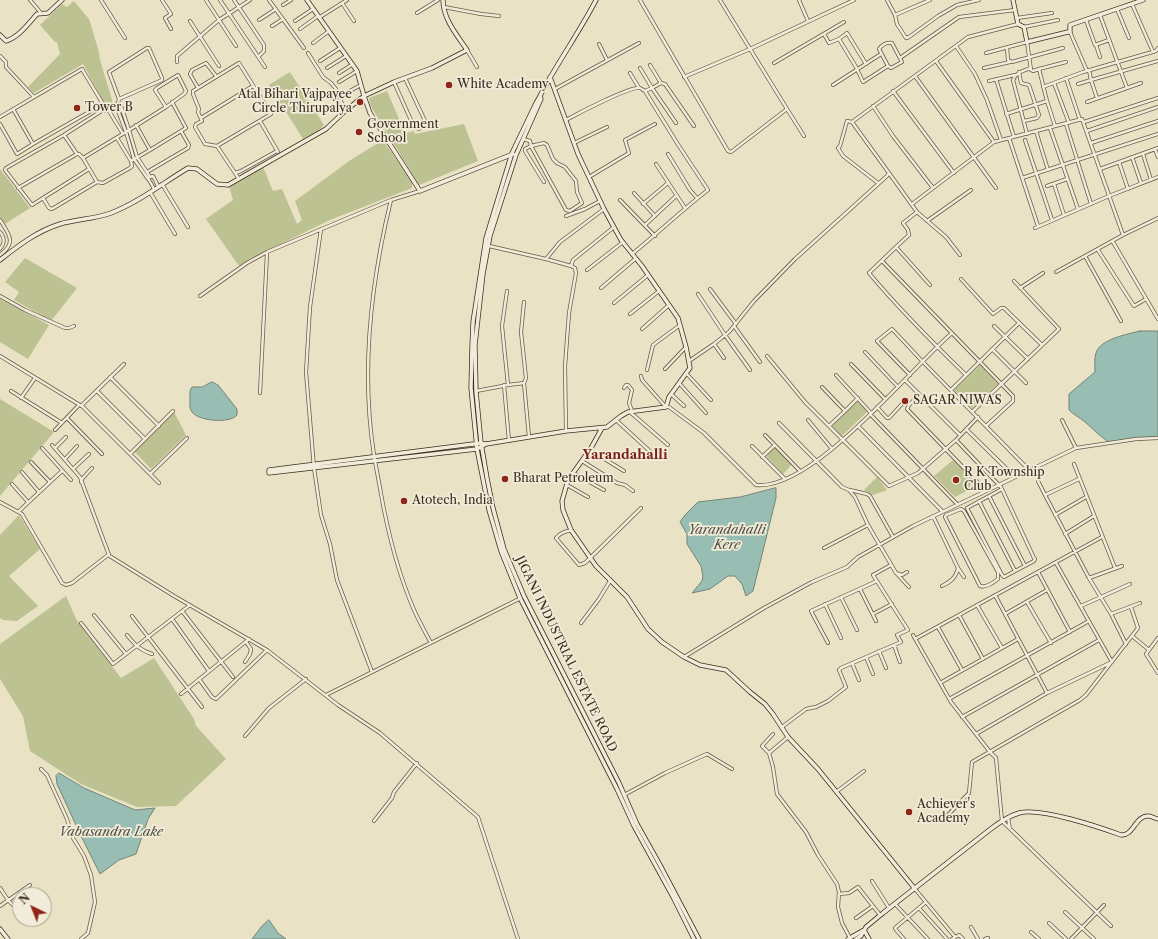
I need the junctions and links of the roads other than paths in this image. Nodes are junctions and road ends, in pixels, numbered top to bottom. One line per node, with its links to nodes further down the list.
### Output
1 (30, 0): 36 (street)
2 (62, 0): 25 (street)
3 (101, 0): 65 (street)
4 (162, 0): 58 (street)
5 (206, 0): 46 (street)
6 (220, 0): 39 (street)
7 (234, 0): 31 (street)
8 (250, 0): 31 (street)
9 (270, 0): 33 (street)
10 (291, 0): 30 (street)
11 (307, 0): 32 (street)
12 (346, 0): 26 (street)
13 (439, 0): 27 (street); 37 (street)
14 (596, 0): 124 (street, JIGANI INDUSTRIAL ESTATE ROAD)
15 (640, 0): 126 (street)
16 (720, 0): 81 (street)
17 (799, 0): 52 (street)
18 (854, 0): 52 (street)
19 (887, 0): 40 (street)
20 (921, 0): 28 (street)
21 (930, 0): 28 (street)
22 (979, 0): 40 (street)
23 (1013, 0): 35 (street)
24 (1143, 0): 29 (street)
25 (57, 2): 36 (street)
26 (342, 3): 42 (street); 53 (street)
27 (443, 3): 43 (street); 82 (street)
28 (922, 3): 40 (street)
29 (1132, 4): 34 (street); 83 (street)
30 (283, 6)
31 (239, 8): 39 (street); 88 (street)
32 (314, 8): 42 (street); 51 (street)
33 (276, 9): 45 (street); 47 (street)
34 (1117, 9): 41 (street); 66 (street)
35 (1015, 10): 44 (street); 92 (street)
36 (41, 13): 63 (street)
37 (417, 13)
38 (1052, 13): 44 (street)
39 (230, 14): 46 (street); 88 (street)
40 (895, 15)
41 (1100, 15): 49 (street); 68 (street)
42 (320, 16): 59 (street); 60 (street)
43 (500, 16)
44 (1017, 18): 55 (street)
45 (283, 19): 56 (street); 76 (street)
46 (219, 20): 64 (street); 73 (street)
47 (259, 20)
48 (1058, 20): 57 (street)
49 (1086, 20): 61 (street); 75 (street)
50 (190, 21): 64 (street)
51 (295, 21)
52 (808, 21): 81 (street)
53 (354, 22)
54 (844, 22): 62 (street)
55 (1018, 24): 57 (street); 74 (street)
56 (272, 26)
57 (1024, 27): 69 (street)
58 (171, 29)
59 (300, 29)
60 (330, 31): 70 (street); 77 (street)
61 (1070, 32): 69 (street); 116 (street)
62 (824, 34): 67 (street); 101 (street)
63 (0, 35)
64 (201, 37): 97 (street); 105 (street)
65 (125, 38)
66 (1129, 38)
67 (839, 39): 103 (street); 114 (street)
68 (1109, 40): 75 (street); 100 (street)
69 (1027, 42): 78 (street); 90 (street)
70 (313, 43)
71 (639, 43): 93 (street)
72 (599, 44): 93 (street)
73 (236, 46)
74 (956, 46): 95 (street); 201 (street)
75 (1096, 46): 91 (street)
76 (304, 48)
77 (340, 48): 89 (street); 94 (street)
78 (1006, 48): 85 (street); 98 (street)
79 (1063, 48): 90 (street)
80 (1158, 48): 83 (street)
81 (750, 49): 126 (street); 164 (street)
82 (467, 50): 108 (street); 125 (street)
83 (1155, 52): 100 (street)
84 (308, 53): 167 (street)
85 (986, 53)
86 (882, 54): 92 (street); 103 (street); 106 (street)
87 (0, 56): 151 (street)
88 (259, 56): 107 (street)
89 (346, 56): 102 (street); 109 (street)
90 (1030, 57): 98 (street); 112 (street)
91 (1100, 57)
92 (900, 58): 106 (street)
93 (607, 60): 145 (street)
94 (320, 61)
95 (936, 61): 123 (street); 203 (street)
96 (1158, 61): 118 (street)
97 (177, 62)
98 (1010, 62): 111 (street)
99 (1066, 62): 113 (street)
100 (1117, 62): 116 (street); 118 (street)
101 (774, 63)
102 (353, 64): 115 (street); 119 (street)
103 (866, 64): 114 (street)
104 (650, 65): 133 (street)
105 (219, 66)
106 (888, 66): 114 (street)
107 (265, 67)
108 (477, 67)
109 (327, 68)
110 (640, 68): 143 (street)
111 (984, 68)
112 (1031, 68): 113 (street); 117 (street)
113 (1039, 69): 140 (street)
114 (857, 70): 138 (street)
115 (357, 71): 131 (street); 137 (street)
116 (1088, 71): 127 (street); 129 (street)
117 (1019, 72): 121 (street); 159 (street)
118 (1121, 72): 129 (street); 144 (street)
119 (339, 73)
120 (630, 73): 142 (street)
121 (1015, 75): 128 (street); 165 (street)
122 (216, 76): 139 (street); 141 (street); 141 (street)
123 (915, 76): 147 (street); 218 (street)
124 (550, 77): 145 (street); 150 (street, JIGANI INDUSTRIAL ESTATE ROAD)
125 (405, 78): 132 (street); 132 (street)
126 (684, 78): 164 (street)
127 (1066, 78): 134 (street); 172 (street)
128 (996, 79): 130 (street); 168 (street)
129 (1091, 80): 135 (street); 152 (street)
130 (988, 81)
131 (339, 82)
132 (394, 82): 149 (street)
133 (661, 83): 143 (street); 183 (street)
134 (1054, 83): 140 (street); 179 (street)
135 (1078, 84)
136 (1141, 84): 144 (street)
137 (361, 85): 148 (street); 149 (street)
138 (834, 85)
139 (253, 86): 170 (street); 173 (street)
140 (1043, 87): 155 (street)
141 (198, 88): 170 (street)
142 (639, 88): 146 (street); 171 (street)
143 (652, 88): 146 (street); 178 (street)
144 (1127, 88): 152 (street)
145 (555, 89): 171 (street)
146 (645, 91): 263 (street)
147 (894, 91): 161 (street); 234 (street)
148 (346, 93)
149 (364, 96): 167 (street); 257 (street)
150 (540, 96): 200 (street, JIGANI INDUSTRIAL ESTATE ROAD); 213 (street, JIGANI INDUSTRIAL ESTATE ROAD)
151 (34, 97): 163 (street); 206 (street)
152 (1097, 98): 157 (street)
153 (1158, 98): 177 (street)
154 (120, 99): 154 (street); 158 (street)
155 (1047, 101): 159 (street); 184 (street)
156 (172, 102): 160 (street); 160 (street); 188 (street)
157 (1087, 102)
158 (118, 104): 166 (street); 187 (street); 191 (street)
159 (1035, 104): 165 (street); 176 (street)
160 (166, 106): 182 (street)
161 (873, 106): 175 (street); 252 (street)
162 (1158, 107): 190 (street)
163 (13, 109): 169 (street); 206 (street)
164 (786, 109): 196 (street)
165 (1020, 109): 168 (street); 176 (street)
166 (106, 110): 192 (street); 195 (street)
167 (345, 111): 217 (street)
168 (1006, 114): 197 (street)
169 (0, 117)
170 (201, 118): 207 (street)
171 (566, 120): 204 (street)
172 (1080, 120): 177 (street); 179 (street)
173 (260, 121): 207 (street); 211 (street)
174 (1158, 121): 205 (street)
175 (852, 122): 233 (street); 246 (street)
176 (1024, 122): 193 (street)
177 (1084, 122): 190 (street)
178 (676, 123)
179 (1068, 123): 184 (street); 223 (street)
180 (0, 124): 206 (street)
181 (655, 124): 236 (street)
182 (136, 125): 187 (street); 210 (street)
183 (694, 126)
184 (1055, 126): 186 (street)
185 (607, 127): 204 (street)
186 (1050, 128): 189 (street); 227 (street)
187 (129, 130): 191 (street); 222 (street)
188 (181, 131): 210 (street); 231 (street)
189 (1036, 131): 193 (street); 230 (street)
190 (1087, 131): 205 (street)
191 (126, 132): 192 (street); 222 (street)
192 (123, 134): 198 (street)
193 (1027, 134): 197 (street)
194 (1158, 134): 215 (street)
195 (64, 135): 212 (street); 251 (street)
196 (804, 136)
197 (1014, 137): 199 (street)
198 (117, 138): 221 (street); 224 (street)
199 (1009, 138): 201 (street); 239 (street)
200 (523, 139): 208 (street); 213 (street, JIGANI INDUSTRIAL ESTATE ROAD)
201 (1001, 140): 203 (street)
202 (1025, 140): 235 (street)
203 (994, 142): 218 (street)
204 (574, 143): 236 (street)
205 (1091, 143): 215 (street)
206 (33, 144)
207 (217, 146): 232 (street)
208 (531, 146): 208 (street); 244 (street)
209 (1157, 149): 216 (street); 220 (street)
210 (150, 150): 222 (street)
211 (277, 151): 217 (street); 232 (street)
212 (77, 154): 221 (street); 251 (street)
213 (514, 154): 257 (street); 291 (street, JIGANI INDUSTRIAL ESTATE ROAD); 423 (street, JIGANI INDUSTRIAL ESTATE ROAD)
214 (668, 154): 263 (street)
215 (1095, 154): 223 (street); 229 (street)
216 (1143, 154): 219 (street); 242 (street)
217 (280, 156): 240 (street)
218 (974, 157): 234 (street); 253 (street)
219 (1132, 157): 225 (street); 247 (street)
220 (1158, 157)
221 (83, 158): 228 (street)
222 (136, 158): 224 (street); 231 (street); 238 (street)
223 (1077, 160): 227 (street); 269 (street)
224 (131, 161): 243 (street)
225 (1119, 162): 229 (street); 254 (street)
226 (656, 164): 245 (street)
227 (1063, 165): 230 (street); 241 (street)
228 (89, 169): 243 (street); 262 (street)
229 (1100, 169): 261 (street)
230 (1048, 170): 235 (street)
231 (147, 172): 238 (street)
232 (235, 173): 240 (street)
233 (889, 173): 246 (street); 268 (street)
234 (954, 173): 252 (street)
235 (1036, 174): 239 (street); 279 (street)
236 (589, 177): 266 (street)
237 (1158, 177): 242 (street)
238 (149, 178): 249 (street); 255 (street)
239 (1022, 178): 279 (street)
240 (239, 179): 249 (street)
241 (1067, 179): 248 (street); 272 (street)
242 (1151, 180): 247 (street)
243 (97, 182): 262 (street)
244 (544, 182)
245 (668, 183): 260 (street); 267 (street)
246 (878, 183): 329 (street)
247 (1141, 183): 254 (street)
248 (1054, 184): 250 (street); 274 (street)
249 (160, 185): 255 (street); 282 (street)
250 (1047, 186)
251 (18, 188): 262 (street)
252 (932, 188): 268 (street)
253 (996, 188)
254 (1128, 188): 261 (street)
255 (154, 189): 258 (street)
256 (971, 190): 280 (street)
257 (420, 191): 264 (street)
258 (150, 192): 286 (street); 302 (street)
259 (634, 193): 267 (street)
260 (676, 196): 270 (street); 276 (street)
261 (1109, 196): 269 (street); 287 (street)
262 (43, 198)
263 (697, 198): 270 (street)
264 (391, 200): 284 (street); 436 (street)
265 (620, 200): 281 (street)
266 (600, 201): 271 (street); 275 (street)
267 (643, 204): 276 (street)
268 (912, 204): 273 (street)
269 (1091, 204): 272 (street)
270 (685, 208): 288 (street)
271 (604, 209): 283 (street); 300 (street)
272 (1078, 209): 274 (street)
273 (917, 212): 280 (street); 292 (street)
274 (1064, 215): 279 (street)
275 (566, 216)
276 (655, 216): 281 (street)
277 (1158, 218): 287 (street)
278 (0, 220): 296 (street)
279 (1052, 220)
280 (927, 221): 298 (street)
281 (645, 224): 288 (street)
282 (188, 227)
283 (614, 227): 289 (street); 304 (street)
284 (321, 229): 295 (street); 442 (street)
285 (0, 232): 293 (street)
286 (175, 234)
287 (1123, 235): 290 (street)
288 (655, 236): 297 (street)
289 (623, 242): 297 (street); 305 (street)
290 (1113, 242): 294 (street); 320 (street)
291 (489, 246): 300 (street); 372 (street, JIGANI INDUSTRIAL ESTATE ROAD)
292 (896, 247): 303 (street); 311 (street)
293 (0, 249)
294 (1098, 250): 299 (street); 320 (street)
295 (267, 252): 319 (street); 376 (street)
296 (0, 255)
297 (632, 255): 301 (street)
298 (960, 255)
299 (1085, 256): 306 (street); 326 (street)
300 (546, 259): 304 (street)
301 (635, 259): 308 (street); 312 (street)
302 (0, 260)
303 (882, 261): 333 (street); 337 (street)
304 (571, 266): 408 (street)
305 (587, 270)
306 (1056, 272)
307 (1043, 273): 313 (street)
308 (648, 275): 316 (street); 322 (street)
309 (961, 279): 327 (street)
310 (1014, 281): 313 (street)
311 (930, 286)
312 (601, 288)
313 (1020, 288): 338 (street)
314 (710, 289): 329 (street)
315 (507, 291): 368 (street)
316 (659, 291): 323 (street); 324 (street)
317 (698, 294): 334 (street)
318 (0, 296): 330 (street)
319 (200, 296)
320 (1146, 299): 325 (street)
321 (524, 302): 366 (street)
322 (614, 303)
323 (670, 305): 328 (street); 332 (street)
324 (630, 314)
325 (1158, 319)
326 (1121, 321)
327 (1019, 322): 335 (street); 338 (street)
328 (680, 325): 339 (street); 353 (street)
329 (735, 325): 334 (street); 347 (street)
330 (74, 326)
331 (994, 326): 335 (street)
332 (642, 328)
333 (952, 334): 337 (street); 349 (street)
334 (725, 336): 336 (street); 354 (street)
335 (1005, 336): 340 (street); 345 (street)
336 (714, 344): 344 (street); 346 (street)
337 (937, 346): 348 (street); 357 (street)
338 (1042, 346): 345 (street)
339 (686, 347): 346 (street); 352 (street)
340 (992, 349): 349 (street); 355 (street)
341 (864, 352): 370 (street)
342 (0, 356): 362 (street)
343 (767, 356): 402 (street)
344 (724, 358)
345 (1028, 359): 355 (street)
346 (689, 361): 356 (street)
347 (760, 362)
348 (923, 362): 359 (street); 359 (street); 373 (street)
349 (979, 362): 357 (street); 367 (street)
350 (124, 364): 361 (street)
351 (851, 364): 381 (street)
352 (665, 369)
353 (647, 370)
354 (750, 370)
355 (1014, 372): 365 (street); 367 (street)
356 (686, 374): 364 (street); 382 (street)
357 (966, 374): 373 (street)
358 (836, 375): 380 (street)
359 (910, 375): 363 (street)
360 (641, 376): 385 (street)
361 (110, 377): 375 (street); 401 (street)
362 (35, 378): 379 (street); 384 (street)
363 (905, 380): 370 (street); 378 (street)
364 (679, 383): 377 (street); 392 (street)
365 (1026, 383)
366 (524, 384): 368 (street); 413 (street)
367 (1002, 384): 391 (street); 404 (street)
368 (506, 385): 372 (street); 418 (street)
369 (822, 387): 390 (street)
370 (898, 387): 381 (street)
371 (624, 388): 389 (street)
372 (476, 390): 423 (street, JIGANI INDUSTRIAL ESTATE ROAD)
373 (951, 390): 391 (street)
374 (11, 391): 379 (street)
375 (97, 391): 384 (street); 415 (street)
376 (260, 393)
377 (671, 394): 385 (street); 386 (street)
378 (919, 395): 410 (street); 429 (street)
379 (21, 398): 399 (street)
380 (858, 398): 390 (street); 393 (street)
381 (885, 399): 387 (street)
382 (711, 400)
383 (902, 404): 387 (street)
384 (80, 406): 395 (street); 433 (street)
385 (666, 406): 389 (street); 456 (street)
386 (684, 406)
387 (877, 407): 393 (street)
388 (173, 411): 401 (street)
389 (631, 411): 396 (street); 420 (street)
390 (845, 411): 402 (street)
391 (972, 412): 394 (street)
392 (706, 413)
393 (870, 414): 403 (street); 445 (street)
394 (978, 417): 404 (street); 406 (street)
395 (66, 418): 399 (street); 432 (street)
396 (615, 420): 405 (street); 434 (street)
397 (808, 420): 428 (street)
398 (1062, 420): 427 (street)
399 (62, 423): 407 (street)
400 (779, 423): 439 (street)
401 (159, 426): 415 (street)
402 (829, 426): 416 (street)
403 (858, 426): 416 (street); 454 (street)
404 (986, 426): 447 (street)
405 (602, 428): 408 (street); 430 (street)
406 (966, 429): 410 (street); 455 (street)
407 (55, 430)
408 (566, 432): 413 (street)
409 (766, 435): 421 (street)
410 (960, 435): 417 (street)
411 (66, 437): 426 (street)
412 (187, 438): 453 (street)
413 (529, 438): 418 (street)
414 (1158, 438): 427 (street)
415 (145, 439): 433 (street)
416 (843, 440): 428 (street); 454 (street)
417 (956, 440): 429 (street); 465 (street)
418 (509, 441): 423 (street)
419 (52, 444): 426 (street)
420 (668, 444)
421 (775, 445): 435 (street); 449 (street)
422 (77, 446): 437 (street)
423 (479, 446): 436 (street); 520 (street, JIGANI INDUSTRIAL ESTATE ROAD); 523 (street, JIGANI INDUSTRIAL ESTATE ROAD)
424 (752, 446): 435 (street)
425 (42, 448): 448 (street)
426 (55, 448): 437 (street)
427 (1076, 448): 447 (street)
428 (832, 449): 439 (street)
429 (946, 449): 445 (street); 470 (street)
430 (589, 450): 438 (street); 446 (street)
431 (89, 454): 444 (street)
432 (102, 454)
433 (130, 454): 453 (street)
434 (654, 455)
435 (762, 457): 456 (street)
436 (374, 458): 442 (street); 558 (street)
437 (65, 459): 444 (street)
438 (582, 461): 452 (street); 469 (street)
439 (817, 461): 449 (street); 468 (street)
440 (31, 462): 460 (street)
441 (1074, 464): 457 (street)
442 (313, 466): 451 (street); 582 (street)
443 (92, 468): 461 (street)
444 (73, 469): 461 (street)
445 (923, 469): 454 (street); 479 (street)
446 (624, 470)
447 (1029, 470): 455 (street)
448 (62, 471): 458 (street); 460 (street)
449 (800, 471): 456 (street)
450 (22, 472): 471 (street)
451 (269, 472)
452 (573, 473): 464 (street); 467 (street)
453 (150, 474): 462 (street)
454 (909, 477): 483 (street)
455 (1014, 477): 465 (street)
456 (785, 479)
457 (1079, 479): 472 (street); 474 (street)
458 (71, 480)
459 (1038, 481): 472 (street)
460 (50, 482): 471 (street)
461 (81, 482): 498 (street)
462 (159, 483)
463 (12, 484): 478 (street)
464 (566, 485): 475 (street); 491 (street)
465 (999, 485): 466 (street); 470 (street)
466 (1002, 489): 473 (street); 502 (street)
467 (604, 490)
468 (849, 490): 490 (street); 493 (street)
469 (633, 491)
470 (986, 491): 479 (street)
471 (39, 492): 478 (street)
472 (1045, 495): 487 (street)
473 (989, 496): 476 (street); 502 (street)
474 (1086, 497): 487 (street); 489 (street)
475 (588, 498)
476 (979, 501): 506 (street); 506 (street)
477 (0, 502): 485 (street)
478 (28, 502): 485 (street)
479 (957, 504): 480 (street)
480 (952, 506): 482 (street); 484 (street)
481 (641, 508): 499 (street)
482 (946, 509): 483 (street); 486 (street)
483 (942, 511): 488 (street)
484 (956, 511): 486 (street); 486 (street)
485 (18, 512): 498 (street)
486 (949, 514)
487 (1055, 515): 492 (street)
488 (933, 516): 493 (street); 504 (street)
489 (1094, 516): 492 (street); 494 (street)
490 (868, 525): 495 (street); 496 (street)
491 (572, 532): 499 (street); 499 (street)
492 (1065, 534): 497 (street)
493 (893, 537): 495 (street)
494 (1102, 537): 497 (street); 505 (street)
495 (880, 544): 501 (street); 571 (street)
496 (824, 548)
497 (1075, 551): 500 (street); 511 (street)
498 (109, 555): 528 (street)
499 (591, 558): 512 (street)
500 (1056, 562): 508 (street); 530 (street)
501 (892, 565): 509 (street); 513 (street)
502 (1025, 566): 506 (street)
503 (1122, 566): 505 (street)
504 (958, 568): 510 (street); 515 (street)
505 (1115, 568): 511 (street)
506 (1015, 571)
507 (907, 572): 509 (street)
508 (1038, 572): 518 (street); 519 (street)
509 (896, 573): 516 (street)
510 (964, 577)
511 (1088, 578): 522 (street)
512 (610, 581): 543 (street); 571 (street)
513 (877, 581): 517 (street); 527 (street)
514 (1130, 584): 522 (street)
515 (942, 586)
516 (909, 587)
517 (860, 589): 521 (street); 533 (street)
518 (1047, 590): 524 (street); 546 (street)
519 (995, 595): 529 (street); 534 (street)
520 (524, 596): 523 (street); 610 (street, JIGANI INDUSTRIAL ESTATE ROAD)
521 (842, 597): 526 (street); 545 (street)
522 (1100, 597): 530 (street); 535 (street)
523 (520, 598): 558 (street); 648 (street, JIGANI INDUSTRIAL ESTATE ROAD)
524 (1027, 602): 534 (street); 560 (street)
525 (1140, 603): 531 (street)
526 (825, 604): 551 (street); 559 (street)
527 (892, 604): 533 (street); 562 (street)
528 (190, 605): 532 (street); 553 (street)
529 (977, 605): 536 (street); 564 (street)
530 (1081, 606): 541 (street)
531 (1131, 607): 535 (street); 549 (street)
532 (182, 611): 539 (street); 574 (street)
533 (873, 614): 540 (street)
534 (1005, 614): 555 (street)
535 (1111, 614): 561 (street)
536 (959, 615): 544 (street); 573 (street)
537 (94, 616): 568 (street)
538 (132, 616): 550 (street)
539 (172, 619): 550 (street); 581 (street)
540 (876, 621)
541 (1089, 621): 546 (street); 556 (street)
542 (81, 623): 568 (street)
543 (581, 623)
544 (938, 627): 554 (street); 580 (street)
545 (857, 630)
546 (1070, 632): 560 (street)
547 (127, 635): 563 (street)
548 (913, 635): 554 (street)
549 (1132, 636): 561 (street); 566 (street)
550 (149, 638): 563 (street); 591 (street)
551 (841, 638)
552 (1158, 638): 566 (street)
553 (249, 639): 557 (street); 565 (street)
554 (915, 639): 590 (street)
555 (1018, 639): 564 (street); 570 (street)
556 (1099, 640): 577 (street); 585 (street)
557 (246, 642): 574 (street); 575 (street)
558 (431, 643): 582 (street)
559 (828, 643)
560 (1051, 643): 570 (street)
561 (1126, 644): 577 (street)
562 (894, 645): 567 (street); 576 (street)
563 (136, 647): 568 (street); 569 (street)
564 (1002, 648): 573 (street)
565 (267, 650): 587 (street); 588 (street)
566 (1149, 650): 583 (street)
567 (880, 651): 572 (street); 579 (street)
568 (126, 654)
569 (152, 654)
570 (1027, 656): 585 (street); 595 (street)
571 (684, 657): 598 (street)
572 (866, 657): 578 (street); 584 (street)
573 (983, 659): 580 (street)
574 (221, 661): 581 (street); 586 (street)
575 (245, 662)
576 (900, 662)
577 (1112, 662): 592 (street); 603 (street)
578 (852, 663): 589 (street); 598 (street)
579 (886, 668)
580 (962, 670): 590 (street)
581 (209, 671): 587 (street)
582 (372, 672): 594 (street)
583 (1158, 673)
584 (873, 674)
585 (1037, 674): 592 (street); 597 (street)
586 (233, 677)
587 (199, 679): 591 (street)
588 (306, 680): 594 (street); 601 (street)
589 (859, 680)
590 (940, 683): 595 (street)
591 (188, 688): 593 (street); 596 (street)
592 (1047, 693): 600 (street)
593 (181, 694)
594 (326, 695): 605 (street)
595 (949, 699): 597 (street)
596 (202, 706)
597 (962, 717): 600 (street)
598 (782, 727): 602 (street)
599 (773, 734): 604 (street)
600 (976, 734): 603 (street)
601 (245, 736)
602 (788, 737): 604 (street); 609 (street)
603 (990, 752): 611 (street); 615 (street)
604 (769, 753): 621 (street)
605 (417, 763): 614 (street); 647 (street)
606 (41, 769): 643 (street)
607 (732, 769): 610 (street)
608 (864, 771): 609 (street)
609 (836, 792): 620 (street)
610 (624, 795): 649 (street, JIGANI INDUSTRIAL ESTATE ROAD)
611 (947, 816)
612 (1008, 818): 613 (street); 615 (street); 616 (street)
613 (1158, 820)
614 (374, 821)
615 (1002, 821): 616 (street); 620 (street)
616 (1010, 830): 632 (street)
617 (872, 881): 629 (street)
618 (30, 885): 622 (street)
619 (0, 888): 622 (street)
620 (914, 889): 623 (street); 625 (street)
621 (839, 894): 628 (street); 644 (street)
622 (9, 900): 624 (street); 627 (street)
623 (926, 902): 630 (street); 645 (street)
624 (12, 904)
625 (895, 904): 629 (street); 634 (street)
626 (1104, 905): 632 (street)
627 (0, 906)
628 (873, 906): 633 (street); 635 (street)
629 (889, 908): 633 (street)
630 (919, 908): 634 (street); 654 (street)
631 (1065, 912): 639 (street)
632 (1097, 912): 637 (street); 639 (street)
633 (880, 916): 641 (street)
634 (908, 917): 652 (street); 653 (street)
635 (856, 918)
636 (1049, 923): 658 (street)
637 (1111, 926)
638 (971, 927): 656 (street)
639 (1082, 927): 659 (street); 660 (street)
640 (0, 929): 646 (street)
641 (864, 930): 644 (street); 650 (street); 651 (street)
642 (1032, 932): 657 (street)
643 (84, 938)
644 (849, 938)
645 (954, 938): 655 (street)
646 (8, 939)
647 (518, 939)
648 (694, 939)
649 (699, 939)
650 (856, 939)
651 (869, 939)
652 (904, 939)
653 (928, 939)
654 (947, 939)
655 (963, 939)
656 (978, 939)
657 (1039, 939)
658 (1066, 939)
659 (1071, 939)
660 (1094, 939)

